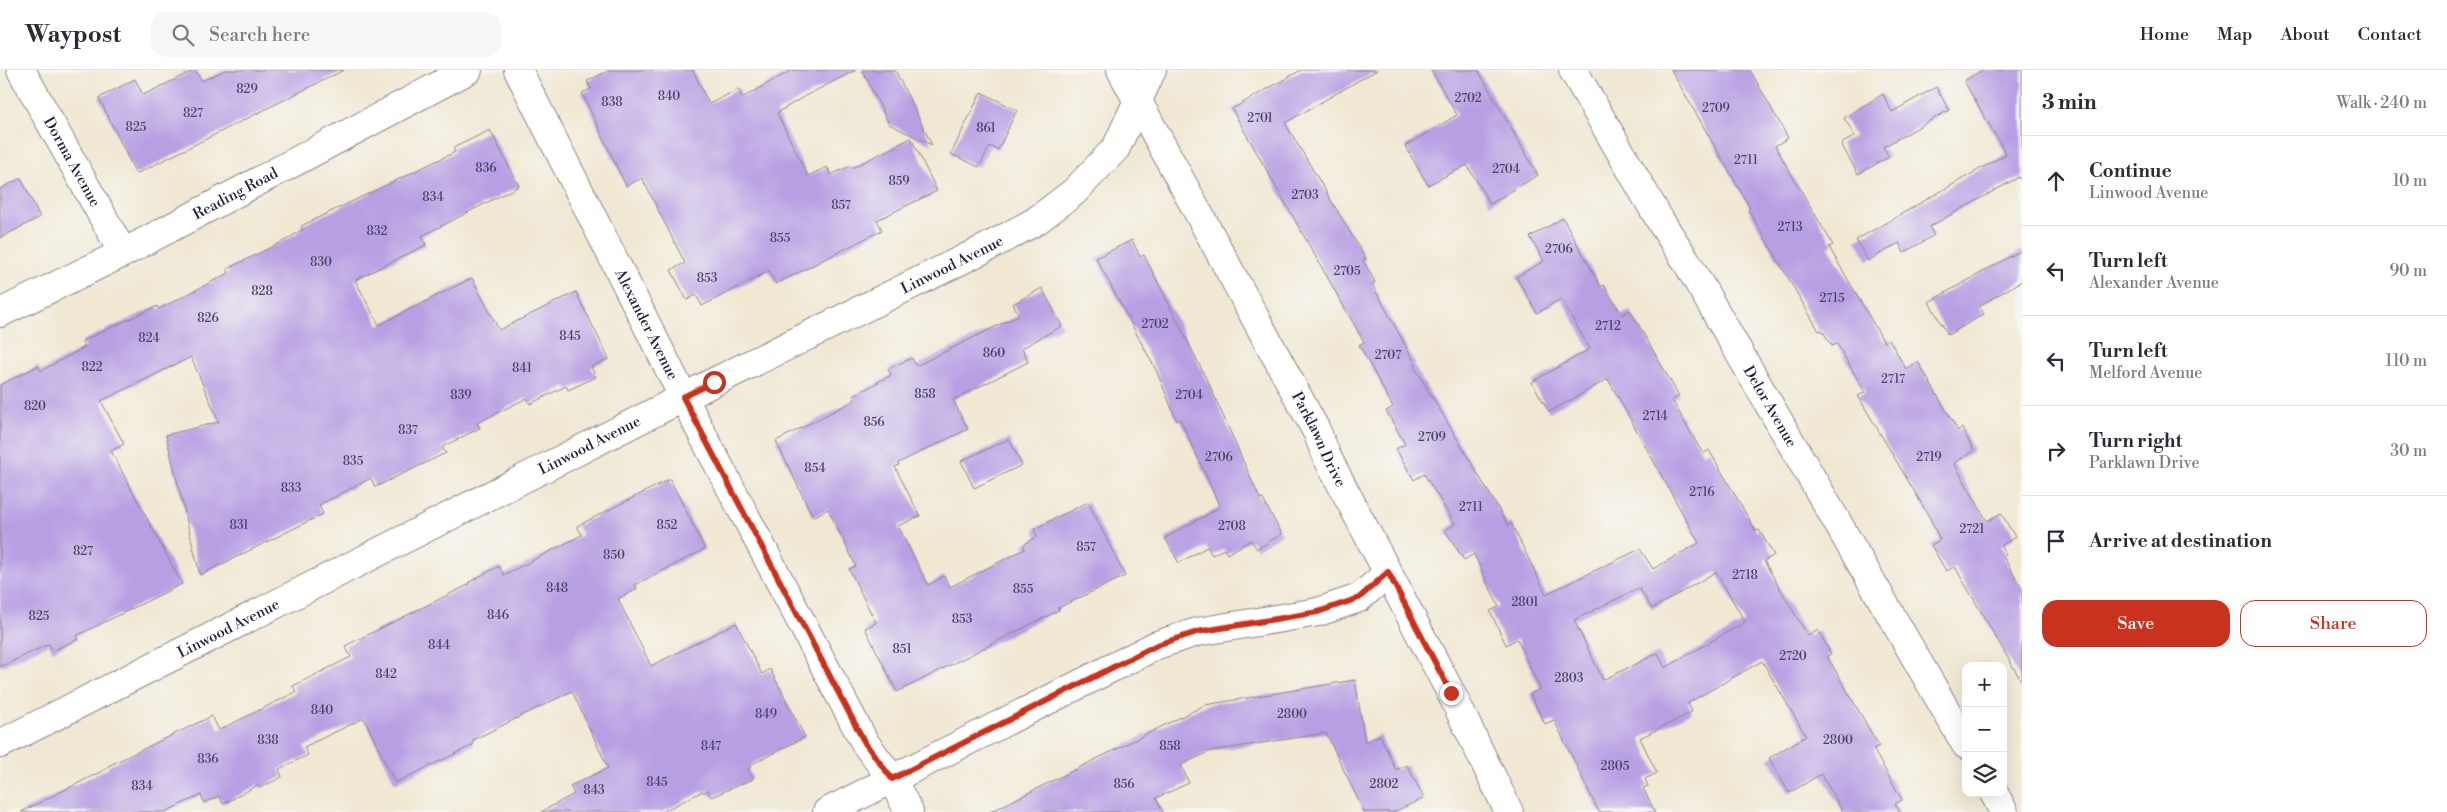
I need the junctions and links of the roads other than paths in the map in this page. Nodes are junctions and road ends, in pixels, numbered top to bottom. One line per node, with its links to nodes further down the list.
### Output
1 (21, 70): 8 (street, Dorma Avenue)
2 (468, 70): 8 (street, Reading Road)
3 (518, 70): 10 (street, Alexander Avenue)
4 (1121, 70): 7 (street, Parklawn Drive)
5 (1152, 70): 7 (street, Linwood Avenue)
6 (1573, 70): 12 (street, Delor Avenue)
7 (1138, 99): 10 (street, Linwood Avenue); 11 (street, Parklawn Drive)
8 (123, 252): 9 (street, Reading Road)
9 (0, 313)
10 (683, 397): 13 (street, Linwood Avenue); 14 (street, Alexander Avenue)
11 (1388, 572): 14 (street); 18 (street, Parklawn Drive)
12 (1962, 738)
13 (0, 744)
14 (892, 779): 16 (street); 17 (street, Alexander Avenue)
15 (1996, 797): 19 (street)
16 (827, 812)
17 (909, 812)
18 (1509, 812)
19 (2004, 812)

